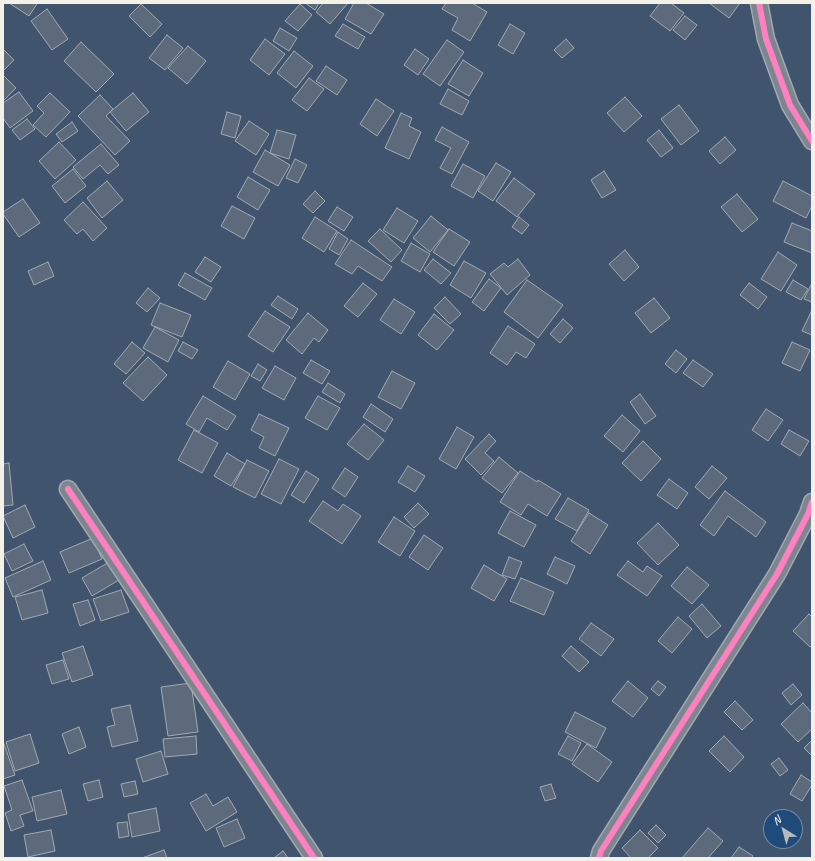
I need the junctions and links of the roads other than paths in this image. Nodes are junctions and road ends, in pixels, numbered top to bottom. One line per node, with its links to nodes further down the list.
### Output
1 (759, 3): 2 (street)
2 (812, 141)
3 (68, 489): 5 (street)
4 (812, 502): 6 (street)
5 (314, 858)
6 (599, 858)

